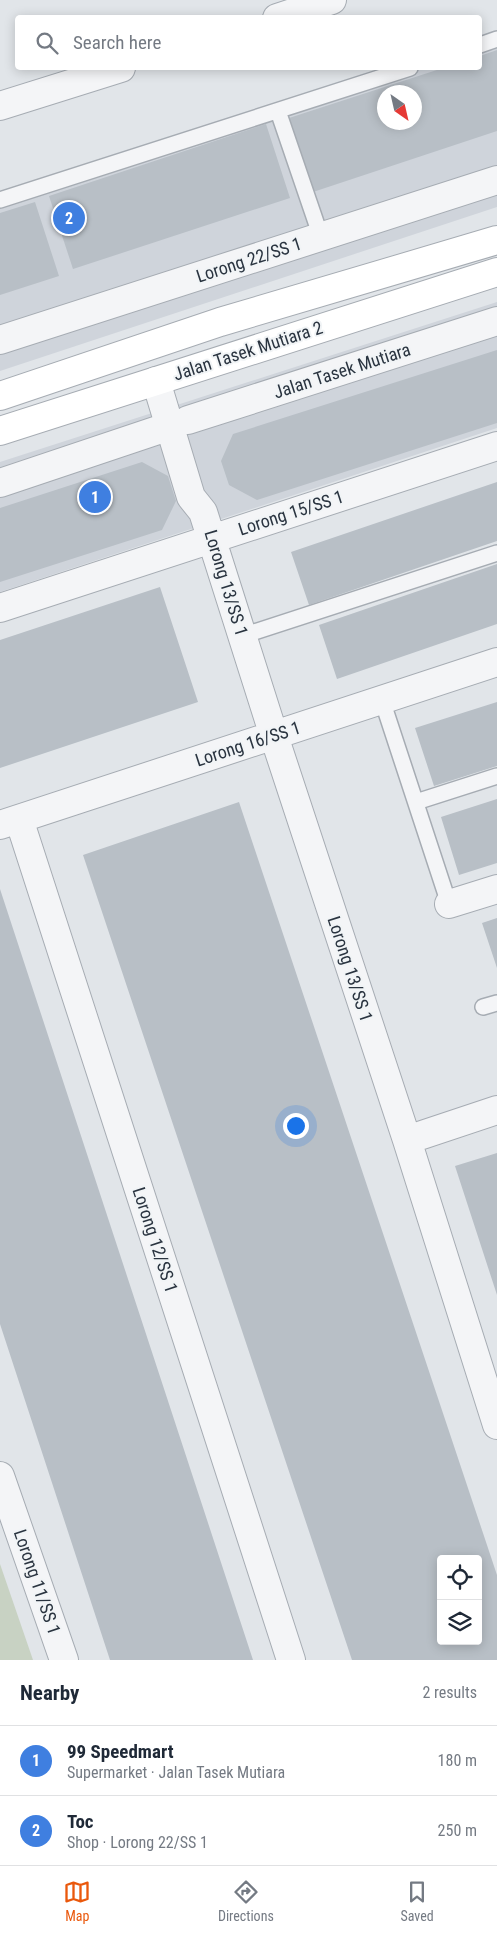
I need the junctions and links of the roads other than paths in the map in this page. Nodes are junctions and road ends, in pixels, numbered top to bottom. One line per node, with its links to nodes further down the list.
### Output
1 (332, 0): 2 (street)
2 (286, 15)
3 (497, 39): 4 (lane)
4 (482, 44)
5 (115, 70): 7 (street)
6 (404, 70): 8 (lane)
7 (0, 106)
8 (278, 111): 10 (lane); 11 (lane)
9 (497, 180): 11 (street, Lorong 22/SS 1)
10 (0, 200)
11 (321, 237): 16 (street, Lorong 22/SS 1)
12 (497, 240): 15 (street, Jalan Tasek Mutiara 2)
13 (497, 272): 18 (street, Jalan Tasek Mutiara 2)
14 (497, 321): 20 (street, Jalan Tasek Mutiara)
15 (220, 322): 17 (street, Jalan Tasek Mutiara 2); 18 (street)
16 (0, 340)
17 (84, 368): 18 (street); 19 (street, Jalan Tasek Mutiara 2)
18 (164, 376): 20 (street, Lorong 13/SS 1); 21 (street, Jalan Tasek Mutiara 2)
19 (0, 396)
20 (179, 423): 23 (street, Jalan Tasek Mutiara); 24 (street, Lorong 13/SS 1)
21 (0, 431)
22 (497, 446): 24 (street, Lorong 15/SS 1)
23 (0, 483)
24 (212, 539): 26 (street, Lorong 15/SS 1); 27 (street, Lorong 13/SS 1)
25 (497, 553): 27 (lane)
26 (0, 608)
27 (242, 636): 30 (street, Lorong 13/SS 1)
28 (497, 662): 29 (street, Lorong 16/SS 1)
29 (382, 700): 30 (street, Lorong 16/SS 1); 32 (lane)
30 (274, 736): 33 (street, Lorong 16/SS 1); 37 (street, Lorong 13/SS 1)
31 (497, 776): 32 (lane)
32 (416, 802): 35 (lane)
33 (9, 822): 41 (street, Lorong 12/SS 1)
34 (497, 889): 35 (street)
35 (449, 904)
36 (497, 1110): 37 (street)
37 (407, 1140): 38 (street, Lorong 13/SS 1)
38 (497, 1425)
39 (0, 1476): 40 (street, Lorong 11/SS 1)
40 (64, 1660)
41 (291, 1660)

